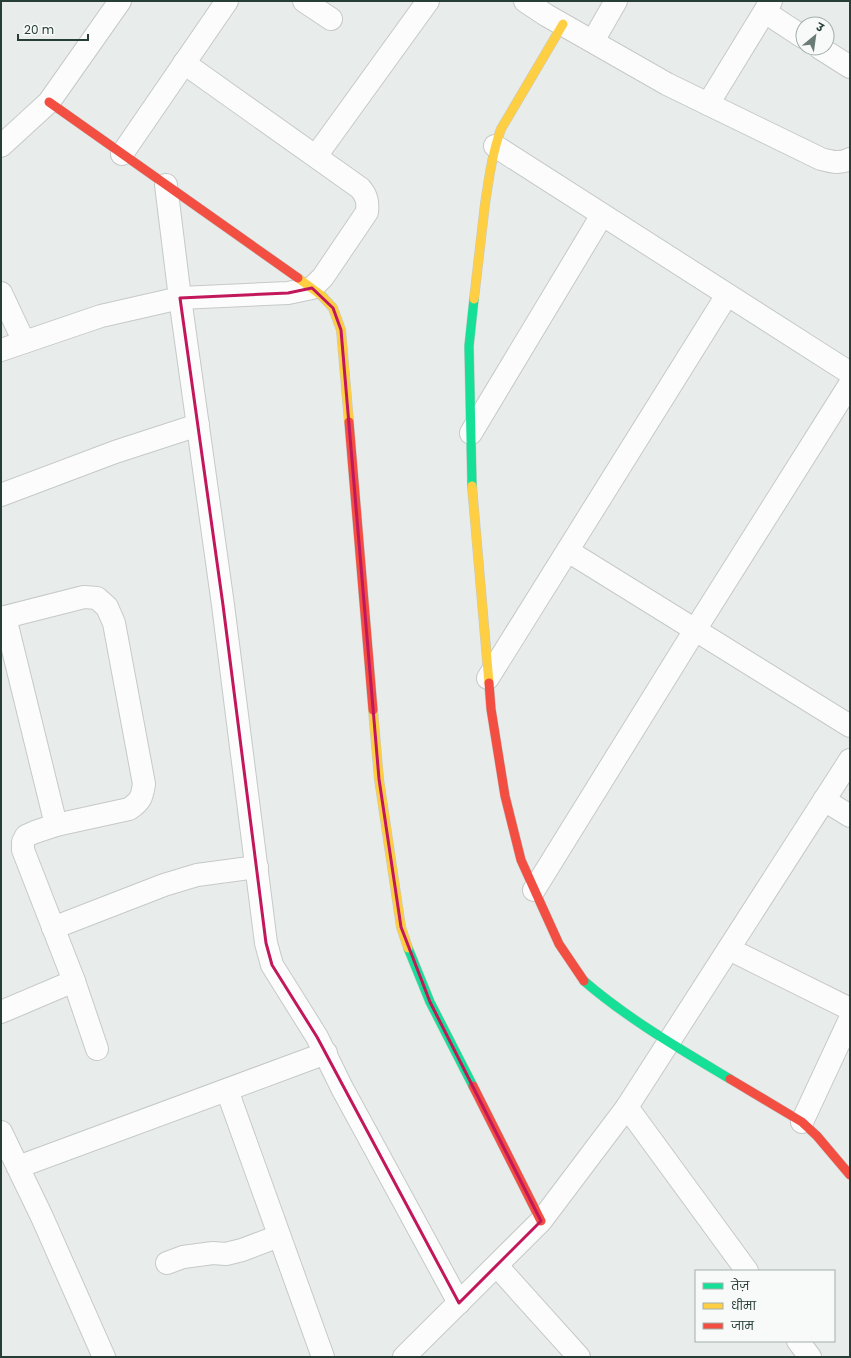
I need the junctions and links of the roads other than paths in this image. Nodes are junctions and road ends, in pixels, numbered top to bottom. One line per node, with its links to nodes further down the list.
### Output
1 (120, 1): 15 (street)
2 (226, 1): 13 (street)
3 (304, 1): 8 (street)
4 (428, 1): 20 (street)
5 (526, 1): 9 (street)
6 (616, 1): 11 (street)
7 (768, 6): 10 (street); 16 (street)
8 (332, 19)
9 (563, 24): 11 (street); 18 (street)
10 (795, 30)
11 (592, 41): 16 (street)
12 (833, 56): 14 (street)
13 (184, 63): 19 (street); 20 (street)
14 (850, 67)
15 (49, 102): 17 (street); 19 (street)
16 (708, 104): 21 (street)
17 (1, 146)
18 (495, 146): 23 (street); 33 (street)
19 (122, 154): 22 (street)
20 (316, 156): 24 (street)
21 (850, 159)
22 (166, 185): 24 (street); 27 (street)
23 (602, 214): 26 (street); 33 (street)
24 (312, 288): 27 (street); 61 (street)
25 (1, 293): 28 (street)
26 (728, 295): 30 (street); 35 (street)
27 (180, 298): 28 (street); 32 (street)
28 (24, 342): 29 (street)
29 (1, 350)
30 (850, 373)
31 (850, 384): 37 (street)
32 (198, 425): 34 (street); 44 (street)
33 (471, 433): 38 (street)
34 (1, 495)
35 (568, 551): 37 (street); 38 (street)
36 (3, 618): 43 (street); 43 (street)
37 (695, 630): 39 (street); 45 (street)
38 (488, 678): 45 (street)
39 (850, 726)
40 (850, 760): 41 (street)
41 (824, 800): 42 (street); 47 (street)
42 (850, 816)
43 (56, 825): 46 (street)
44 (257, 867): 46 (street); 54 (street)
45 (534, 890): 52 (street)
46 (53, 928): 48 (street)
47 (729, 949): 49 (street); 52 (street)
48 (74, 981): 50 (street); 53 (street)
49 (850, 1010)
50 (1, 1012)
51 (850, 1019): 57 (street)
52 (669, 1042): 56 (street); 57 (street)
53 (97, 1049)
54 (326, 1054): 55 (street); 66 (street)
55 (227, 1090): 59 (street); 62 (street)
56 (627, 1107): 61 (street); 65 (street)
57 (802, 1122): 60 (street)
58 (1, 1132): 59 (street)
59 (18, 1167): 68 (street)
60 (849, 1172)
61 (542, 1221): 64 (street)
62 (279, 1236): 63 (street); 69 (street)
63 (167, 1264)
64 (497, 1266): 66 (street); 71 (street)
65 (746, 1270)
66 (459, 1303): 70 (street)
67 (799, 1342): 72 (street)
68 (104, 1357)
69 (323, 1357)
70 (404, 1357)
71 (579, 1357)
72 (810, 1357)

